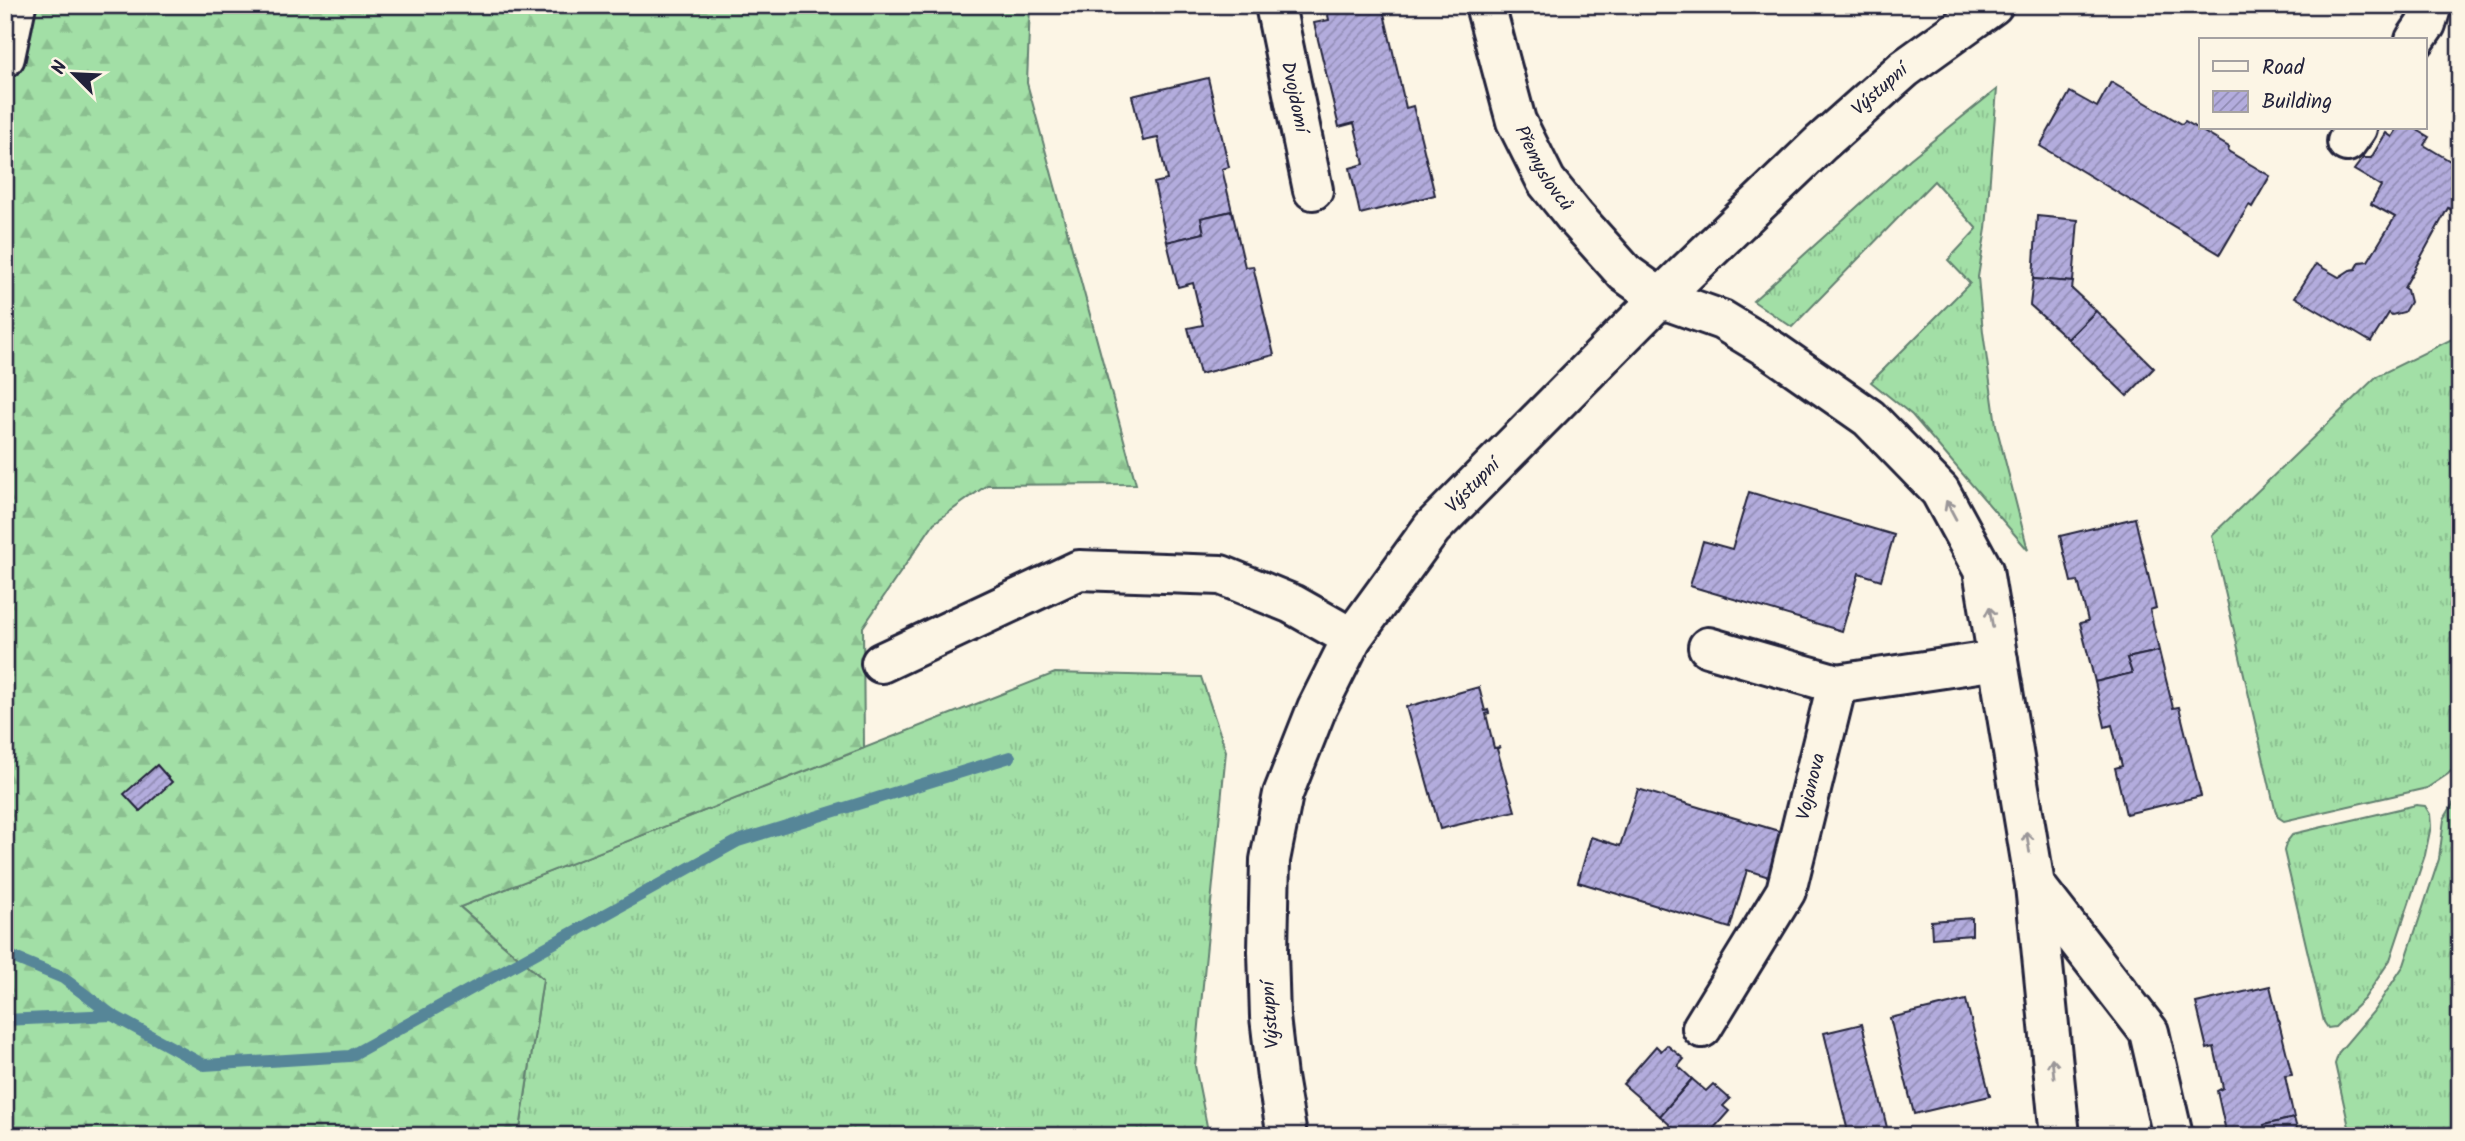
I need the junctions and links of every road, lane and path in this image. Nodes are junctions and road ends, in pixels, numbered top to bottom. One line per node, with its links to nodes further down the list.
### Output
1 (16, 5): 7 (street)
2 (1275, 5): 8 (street, Dvojdomí)
3 (1485, 5): 9 (street, Přemyslovců)
4 (1993, 5): 9 (street, Výstupní)
5 (2432, 5): 6 (street)
6 (2416, 38)
7 (5, 57)
8 (1313, 190)
9 (1660, 298): 10 (street, Výstupní); 12 (street, one-way to 9)
10 (1352, 638): 13 (street); 17 (street, Výstupní)
11 (1708, 647): 14 (street)
12 (1998, 660): 14 (street); 15 (street, one-way to 12)
13 (881, 663)
14 (1837, 684): 16 (street, Vojanova)
15 (2035, 885): 18 (street, one-way to 15); 19 (street)
16 (1702, 1028)
17 (1287, 1136)
18 (2060, 1136)
19 (2173, 1136)

